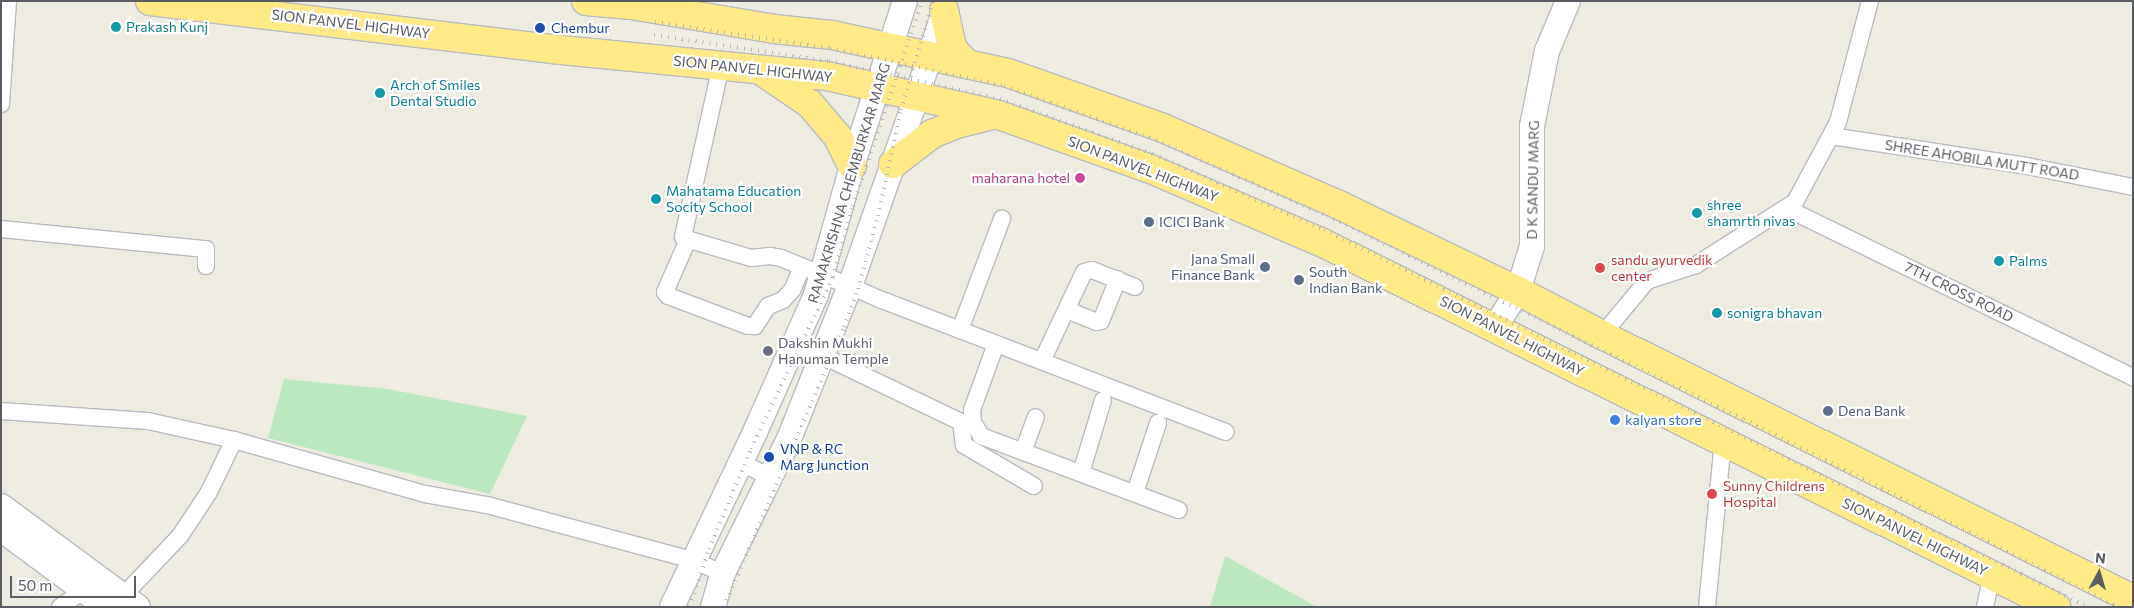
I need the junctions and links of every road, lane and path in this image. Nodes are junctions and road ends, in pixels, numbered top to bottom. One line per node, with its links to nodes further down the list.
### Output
1 (8, 1): 15 (street)
2 (150, 1): 11 (highway, SION PANVEL HIGHWAY)
3 (586, 1): 8 (highway)
4 (906, 1): 8 (main road, RAMAKRISHNA CHEMBURKAR MARG)
5 (1568, 1): 30 (main road, D K SANDU MARG)
6 (1870, 1): 17 (street)
7 (945, 6): 9 (main road, RAMAKRISHNA CHEMBURKAR MARG); 10 (highway)
8 (891, 48): 9 (highway); 13 (main road, RAMAKRISHNA CHEMBURKAR MARG)
9 (930, 56): 10 (highway); 14 (main road, RAMAKRISHNA CHEMBURKAR MARG)
10 (967, 64): 30 (highway)
11 (721, 66): 12 (highway, SION PANVEL HIGHWAY); 24 (street)
12 (759, 69): 13 (highway, SION PANVEL HIGHWAY); 19 (highway)
13 (878, 87): 14 (highway, SION PANVEL HIGHWAY); 19 (main road, RAMAKRISHNA CHEMBURKAR MARG)
14 (918, 96): 16 (highway, SION PANVEL HIGHWAY); 18 (main road, RAMAKRISHNA CHEMBURKAR MARG)
15 (1, 104)
16 (996, 114): 18 (highway); 32 (highway, SION PANVEL HIGHWAY)
17 (1830, 136): 20 (street, SHREE AHOBILA MUTT ROAD); 21 (street)
18 (893, 164): 28 (main road, RAMAKRISHNA CHEMBURKAR MARG)
19 (852, 166): 26 (main road, RAMAKRISHNA CHEMBURKAR MARG)
20 (2133, 187)
21 (1786, 208): 34 (street); 39 (street, 7TH CROSS ROAD)
22 (1002, 219): 33 (street)
23 (1, 229): 25 (street)
24 (683, 237)
25 (206, 266)
26 (812, 271): 26 (street); 28 (street); 35 (main road, RAMAKRISHNA CHEMBURKAR MARG)
27 (1118, 280): 29 (street); 31 (street); 31 (street)
28 (850, 286): 33 (street); 37 (main road, RAMAKRISHNA CHEMBURKAR MARG)
29 (1135, 287)
30 (1518, 291): 32 (main road, D K SANDU MARG); 34 (highway)
31 (1067, 310): 38 (street)
32 (1495, 327): 46 (highway, SION PANVEL HIGHWAY)
33 (960, 330): 36 (street)
34 (1602, 335): 60 (highway)
35 (794, 342): 37 (street); 48 (main road, RAMAKRISHNA CHEMBURKAR MARG)
36 (996, 344): 38 (street); 47 (street)
37 (822, 354): 50 (main road, RAMAKRISHNA CHEMBURKAR MARG); 51 (street)
38 (1042, 362): 44 (street)
39 (2133, 377)
40 (1103, 400): 49 (street)
41 (1, 411): 45 (street)
42 (1036, 417): 47 (street)
43 (1158, 423): 52 (street)
44 (1226, 432)
45 (234, 440): 56 (street); 61 (street)
46 (1724, 442): 58 (highway, SION PANVEL HIGHWAY); 65 (street)
47 (1023, 452): 49 (street)
48 (740, 462): 50 (street); 56 (main road, RAMAKRISHNA CHEMBURKAR MARG)
49 (1081, 474): 52 (street)
50 (770, 477): 57 (main road, RAMAKRISHNA CHEMBURKAR MARG)
51 (1034, 486)
52 (1135, 494): 54 (street)
53 (1, 506): 59 (main road)
54 (1179, 510)
55 (1, 529): 59 (main road)
56 (692, 560): 57 (street); 63 (main road, RAMAKRISHNA CHEMBURKAR MARG)
57 (723, 573): 64 (main road, RAMAKRISHNA CHEMBURKAR MARG)
58 (1992, 575): 66 (street); 67 (highway, SION PANVEL HIGHWAY)
59 (92, 585): 61 (main road); 62 (street)
60 (2133, 599)
61 (122, 603)
62 (60, 607)
63 (672, 607)
64 (713, 607)
65 (1707, 607)
66 (1984, 607)
67 (2056, 607)

